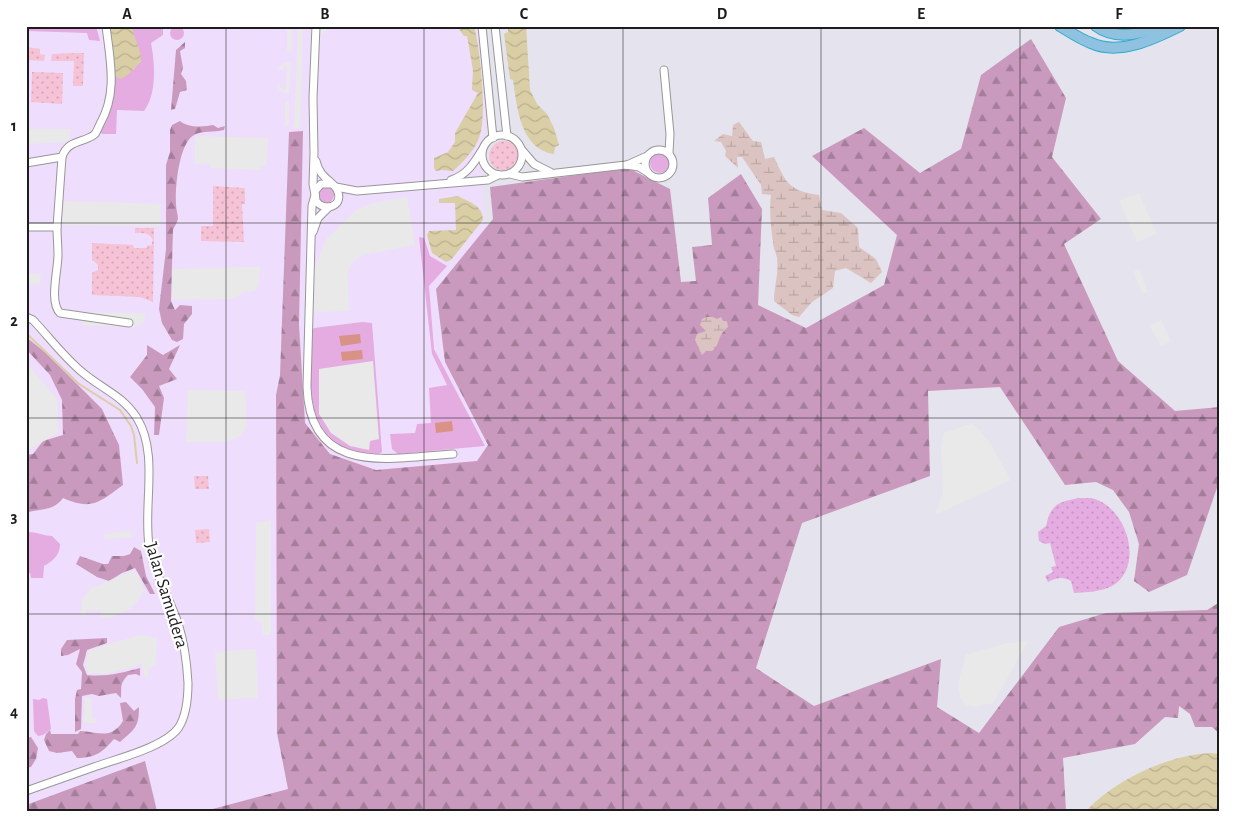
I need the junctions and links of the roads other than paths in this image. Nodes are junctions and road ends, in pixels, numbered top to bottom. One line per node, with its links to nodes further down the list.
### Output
1 (106, 26): 19 (street)
2 (316, 26): 16 (street)
3 (482, 26): 12 (street)
4 (495, 26): 11 (street)
5 (1060, 26): 7 (highway)
6 (1160, 26): 8 (highway)
7 (1180, 26)
8 (1100, 29)
9 (664, 70): 10 (street)
10 (670, 134): 15 (street); 17 (street)
11 (507, 136): 12 (street); 14 (street)
12 (493, 138): 13 (street)
13 (483, 149): 25 (street); 26 (street)
14 (522, 150): 22 (street); 24 (street)
15 (658, 150): 17 (street); 18 (street)
16 (314, 153): 27 (street); 29 (street)
17 (669, 153): 23 (street)
18 (647, 156): 21 (street); 23 (street)
19 (62, 157): 20 (street); 33 (street)
20 (26, 163)
21 (626, 165): 22 (street); 23 (street)
22 (551, 172): 24 (street)
23 (647, 172)
24 (510, 174): 25 (street)
25 (498, 175): 26 (street)
26 (442, 183): 28 (street)
27 (334, 186): 28 (street); 29 (street); 30 (street)
28 (357, 191): 30 (street)
29 (314, 195): 31 (street); 34 (street)
30 (337, 202): 31 (street)
31 (329, 207): 34 (street)
32 (26, 227): 33 (street)
33 (57, 227): 36 (street)
34 (312, 237): 37 (street)
35 (26, 317): 38 (street, Jalan Samudera)
36 (129, 323)
37 (453, 454)
38 (26, 791)

